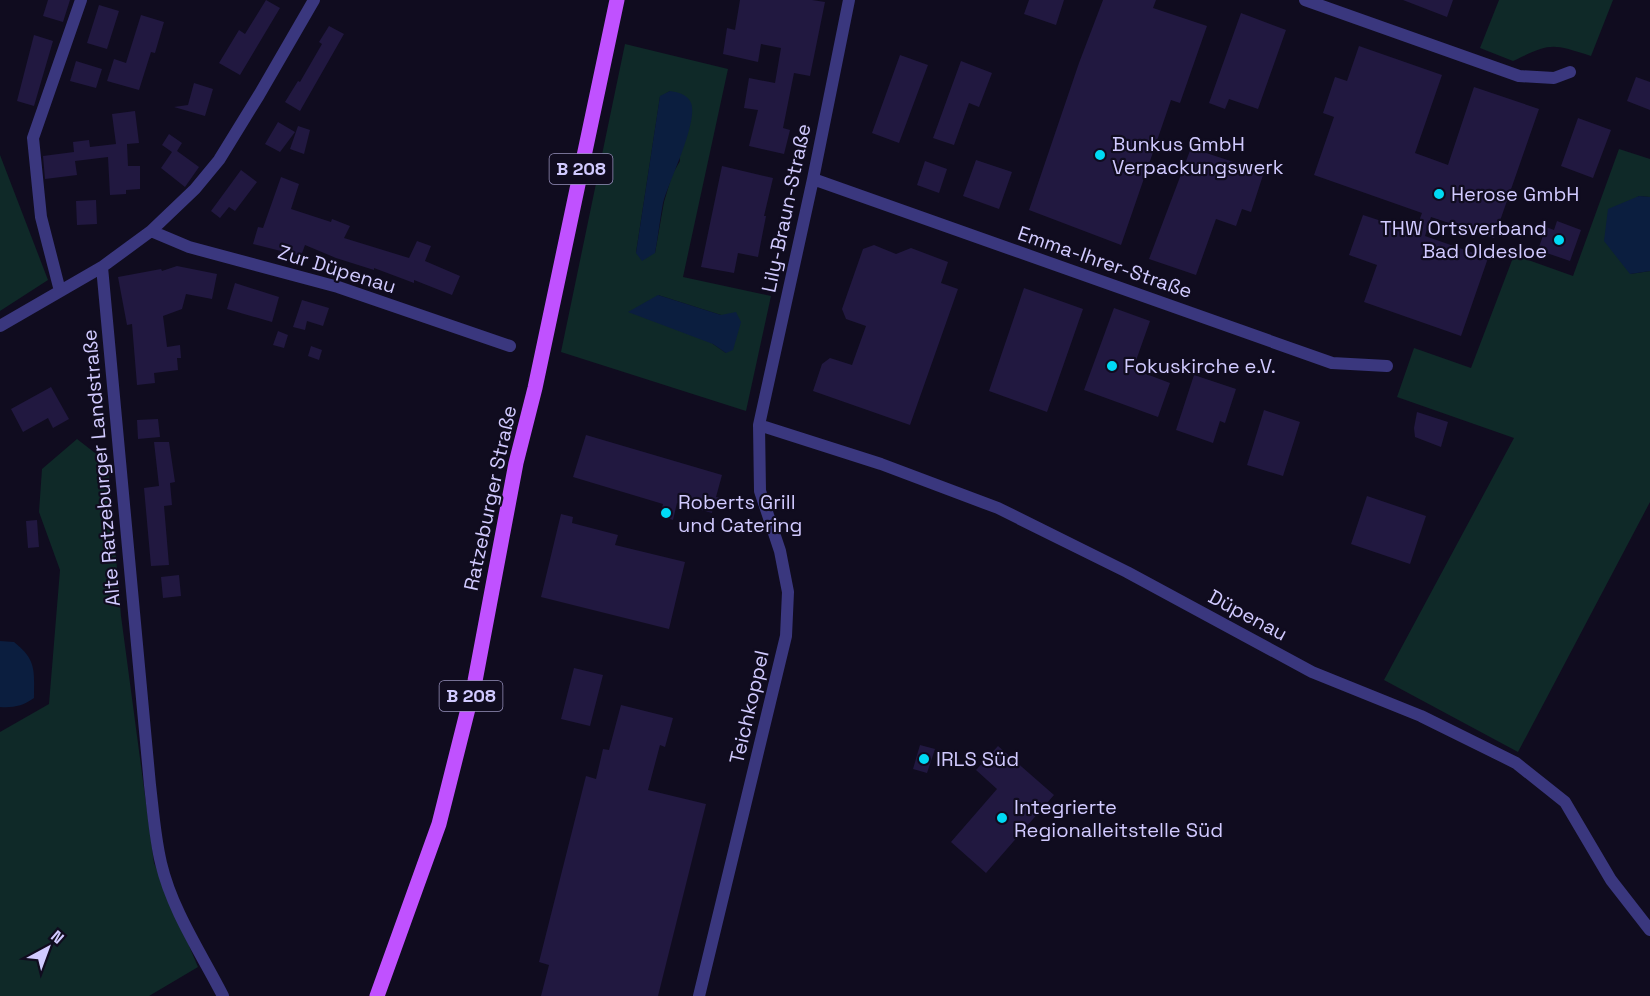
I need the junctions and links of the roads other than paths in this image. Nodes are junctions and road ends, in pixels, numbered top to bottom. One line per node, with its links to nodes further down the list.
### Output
1 (81, 0): 10 (street)
2 (314, 0): 8 (street)
3 (617, 0): 17 (main road, Ratzeburger Straße / B 208)
4 (849, 0): 7 (street, Lily-Braun-Straße)
5 (1305, 0): 6 (street)
6 (1570, 72)
7 (813, 179): 13 (street, Emma-Ihrer-Straße); 14 (street, Lily-Braun-Straße)
8 (151, 231): 9 (street); 12 (street, Zur Düpenau)
9 (102, 267): 10 (street); 16 (street, Alte Ratzeburger Landstraße)
10 (60, 291): 11 (street)
11 (0, 326)
12 (510, 346)
13 (1387, 366)
14 (759, 425): 15 (street, Düpenau); 18 (street, Teichkoppel)
15 (1650, 930)
16 (223, 996)
17 (377, 996)
18 (699, 996)

